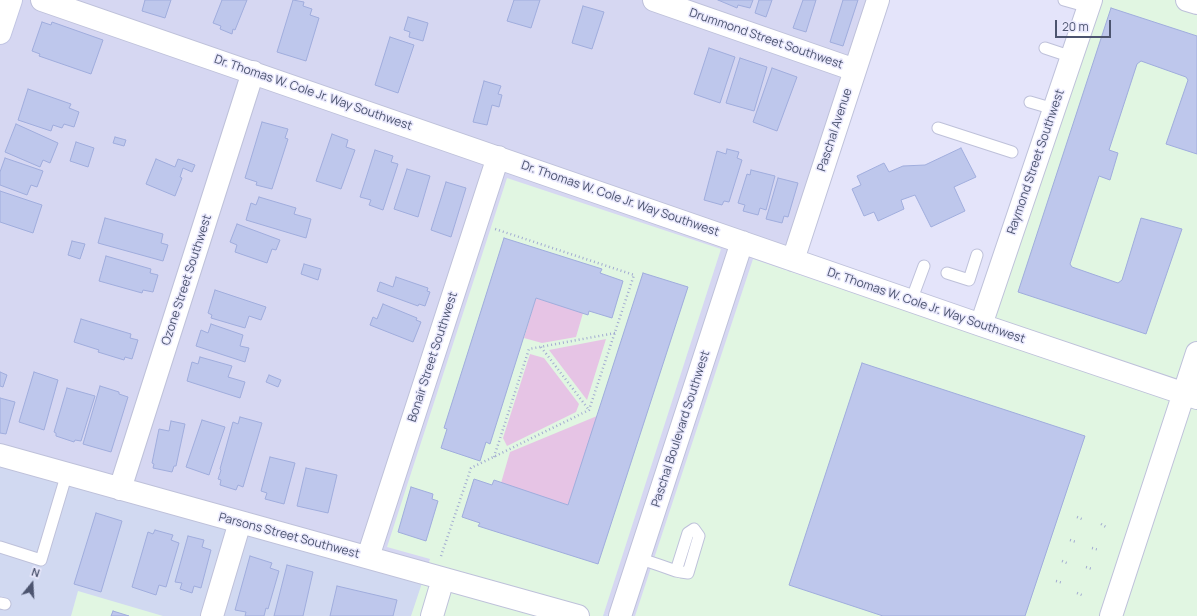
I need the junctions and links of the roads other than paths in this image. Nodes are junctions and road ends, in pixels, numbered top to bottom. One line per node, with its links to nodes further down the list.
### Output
1 (11, 0): 9 (street)
2 (42, 0): 13 (street, Dr. Thomas W. Cole Jr. Way Southwest)
3 (654, 0): 12 (street, Drummond Street Southwest)
4 (878, 0): 12 (street, Paschal Avenue)
5 (1064, 0): 8 (lane)
6 (1187, 0): 7 (street)
7 (1197, 3)
8 (1090, 4): 11 (street, Raymond Street Southwest)
9 (0, 34)
10 (1045, 48): 11 (lane)
11 (1072, 57): 15 (street, Raymond Street Southwest)
12 (855, 70): 21 (street, Paschal Avenue)
13 (253, 72): 18 (street, Dr. Thomas W. Cole Jr. Way Southwest); 30 (street, Ozone Street Southwest)
14 (1030, 102): 15 (lane)
15 (1054, 109): 25 (street, Raymond Street Southwest)
16 (938, 128): 17 (lane)
17 (1012, 152)
18 (498, 157): 19 (street, Dr. Thomas W. Cole Jr. Way Southwest); 33 (street, Bonair Street Southwest)
19 (742, 242): 21 (street, Dr. Thomas W. Cole Jr. Way Southwest); 34 (street, Paschal Boulevard Southwest)
20 (977, 255): 23 (lane)
21 (793, 260): 24 (street, Dr. Thomas W. Cole Jr. Way Southwest)
22 (924, 266): 24 (lane)
23 (947, 273)
24 (911, 301): 25 (street, Dr. Thomas W. Cole Jr. Way Southwest)
25 (981, 325): 27 (street, Dr. Thomas W. Cole Jr. Way Southwest)
26 (1197, 353): 27 (street)
27 (1191, 396): 41 (street)
28 (0, 455): 29 (street, Parsons Street Southwest)
29 (67, 473): 30 (street, Parsons Street Southwest); 32 (lane)
30 (120, 489): 31 (street, Parsons Street Southwest)
31 (240, 522): 33 (street, Parsons Street Southwest); 37 (street)
32 (0, 547)
33 (368, 557): 36 (street, Parsons Street Southwest)
34 (639, 558): 35 (lane); 40 (street, Paschal Boulevard Southwest)
35 (676, 570): 35 (lane)
36 (444, 579): 38 (street); 39 (street, Parsons Street Southwest)
37 (212, 616)
38 (432, 616)
39 (578, 616)
40 (620, 616)
41 (1111, 616)

